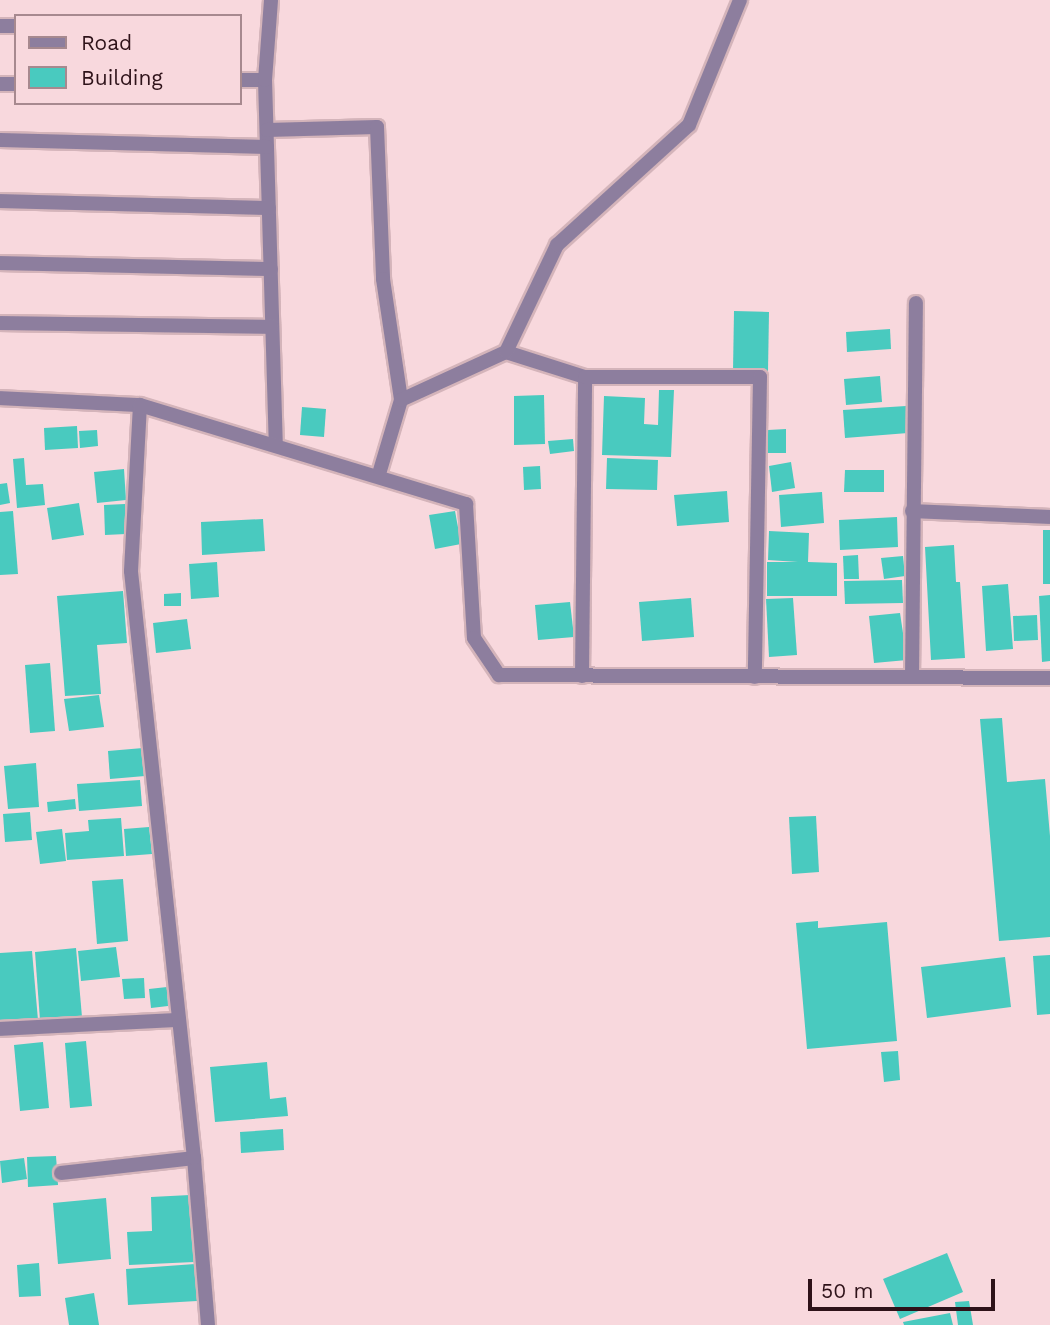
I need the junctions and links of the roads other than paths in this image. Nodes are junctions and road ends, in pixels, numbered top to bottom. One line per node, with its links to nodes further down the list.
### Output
1 (271, 0): 4 (street)
2 (740, 0): 15 (street)
3 (242, 80): 4 (street)
4 (265, 80): 5 (street)
5 (267, 130): 7 (street); 18 (street)
6 (0, 140): 7 (street)
7 (267, 147): 9 (street)
8 (0, 201): 9 (street)
9 (269, 208): 11 (street)
10 (0, 263): 11 (street)
11 (271, 269): 14 (street)
12 (916, 303): 22 (street)
13 (0, 323): 14 (street)
14 (272, 327): 20 (street)
15 (506, 352): 16 (street); 18 (street)
16 (585, 377): 24 (street); 25 (street)
17 (0, 398): 19 (street)
18 (401, 401): 21 (street)
19 (140, 405): 20 (street); 28 (street)
20 (276, 445): 21 (street)
21 (378, 477): 24 (street)
22 (912, 511): 23 (street); 26 (street)
23 (1050, 517)
24 (582, 676): 25 (street)
25 (755, 677): 26 (street)
26 (912, 677): 27 (street)
27 (1050, 678)
28 (179, 1020): 29 (street); 30 (street)
29 (0, 1029)
30 (194, 1158): 31 (street); 32 (street)
31 (61, 1173)
32 (208, 1325)

